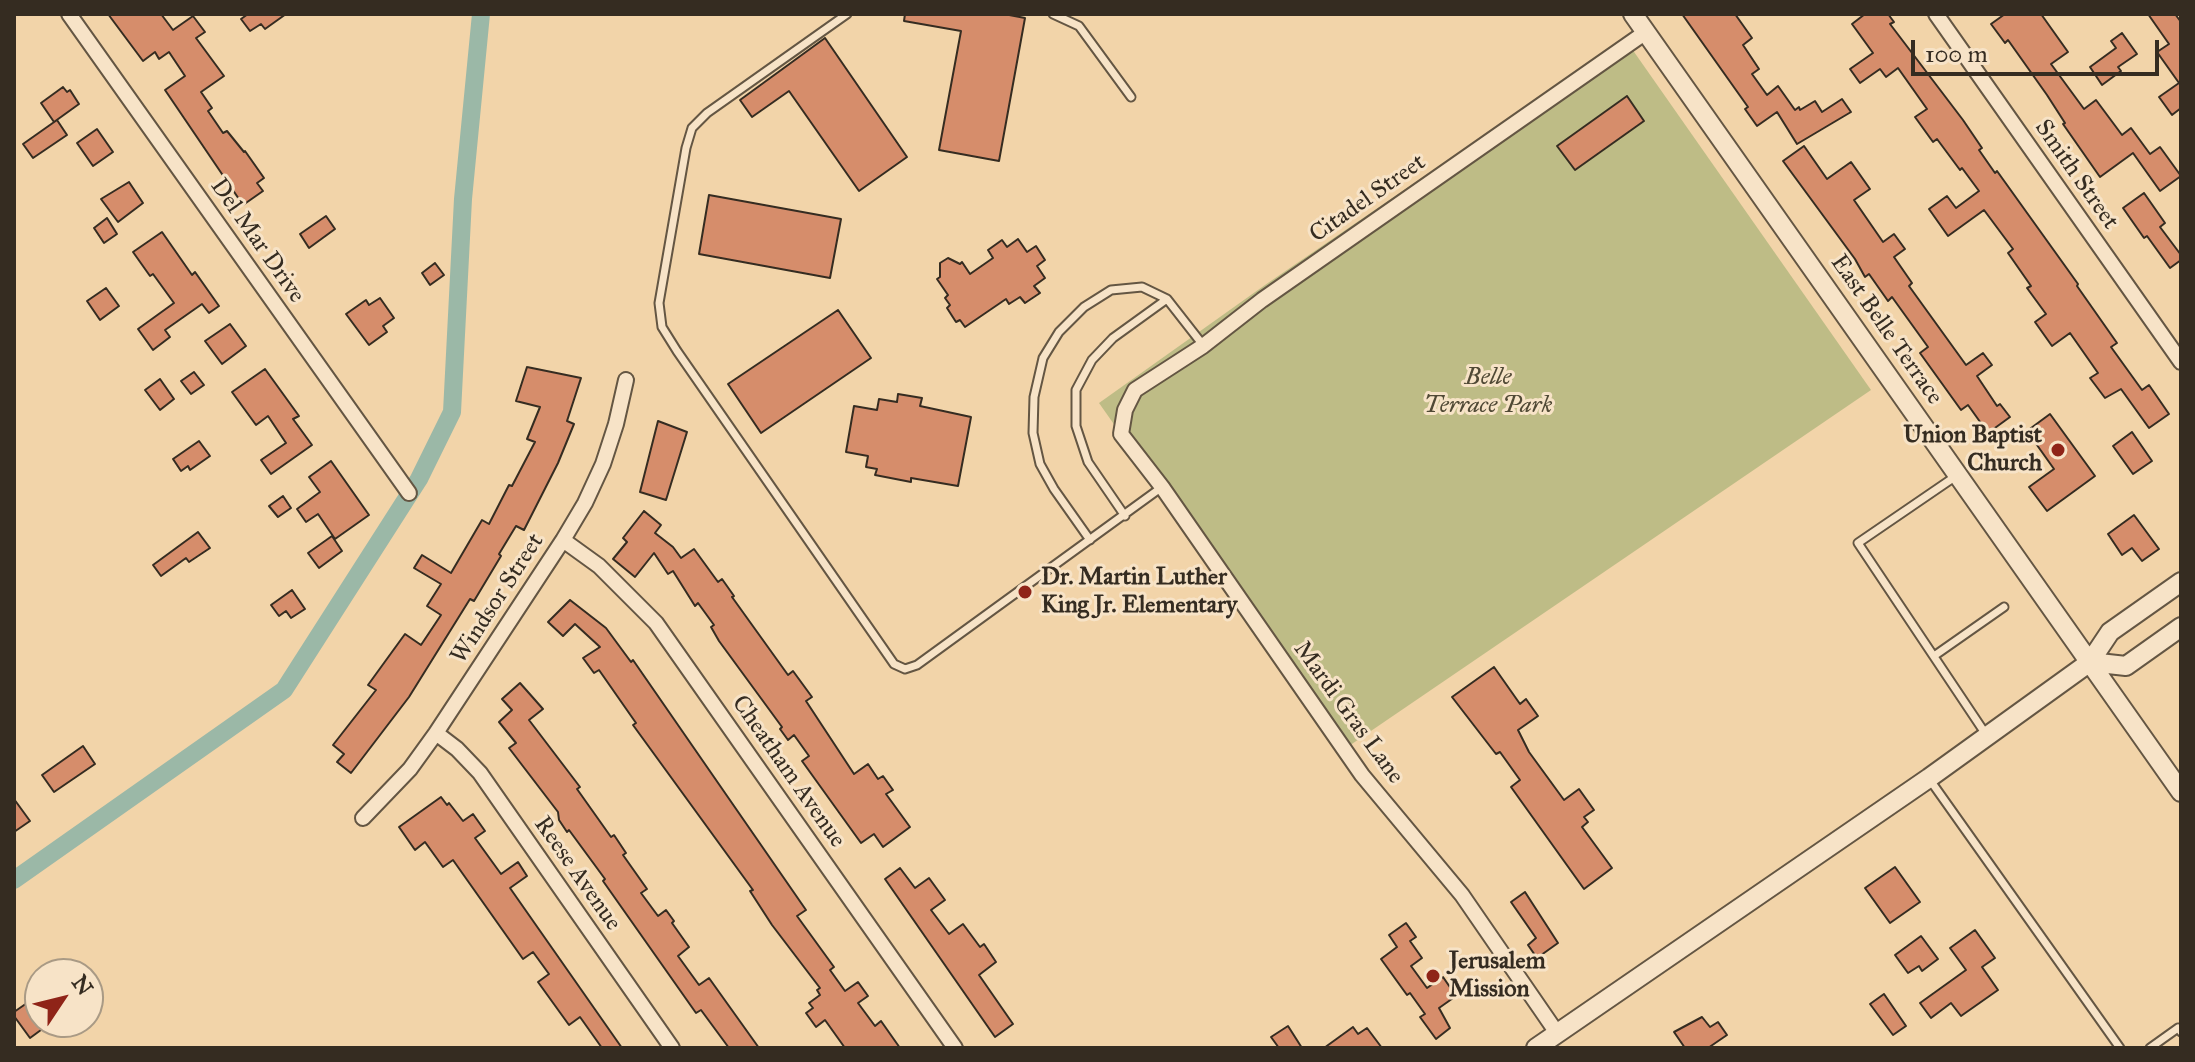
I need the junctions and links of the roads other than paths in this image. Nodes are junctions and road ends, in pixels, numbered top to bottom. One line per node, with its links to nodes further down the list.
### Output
1 (69, 14): 15 (street, Del Mar Drive)
2 (847, 14): 18 (lane)
3 (1053, 14): 7 (lane)
4 (1633, 14): 6 (street, East Belle Terrace)
5 (1936, 14): 10 (street, Smith Street)
6 (1646, 32): 9 (street, Citadel Street); 13 (street, East Belle Terrace)
7 (1131, 97)
8 (1167, 299): 9 (lane); 16 (lane); 18 (lane)
9 (1203, 346): 12 (street, Citadel Street)
10 (2181, 362)
11 (626, 380): 17 (street, Windsor Street)
12 (1125, 410): 14 (street, Mardi Gras Lane)
13 (1958, 474): 22 (lane); 23 (street, East Belle Terrace)
14 (1162, 487): 16 (lane); 30 (street, Mardi Gras Lane)
15 (409, 493)
16 (1125, 516): 18 (lane)
17 (563, 540): 24 (street, Windsor Street); 32 (street, Cheatham Avenue)
18 (1090, 540)
19 (2181, 582): 23 (street)
20 (2004, 607): 22 (lane)
21 (2181, 627): 23 (street)
22 (1934, 656): 25 (lane)
23 (2090, 662): 25 (street); 27 (street, East Belle Terrace)
24 (436, 733): 28 (street, Windsor Street); 31 (street, Reese Avenue)
25 (1987, 736): 26 (street)
26 (1929, 778): 30 (street); 34 (lane)
27 (2181, 792)
28 (363, 818)
29 (2181, 1032): 35 (lane)
30 (1557, 1033): 33 (street)
31 (672, 1048)
32 (955, 1048)
33 (1536, 1048)
34 (2120, 1048)
35 (2150, 1048)

